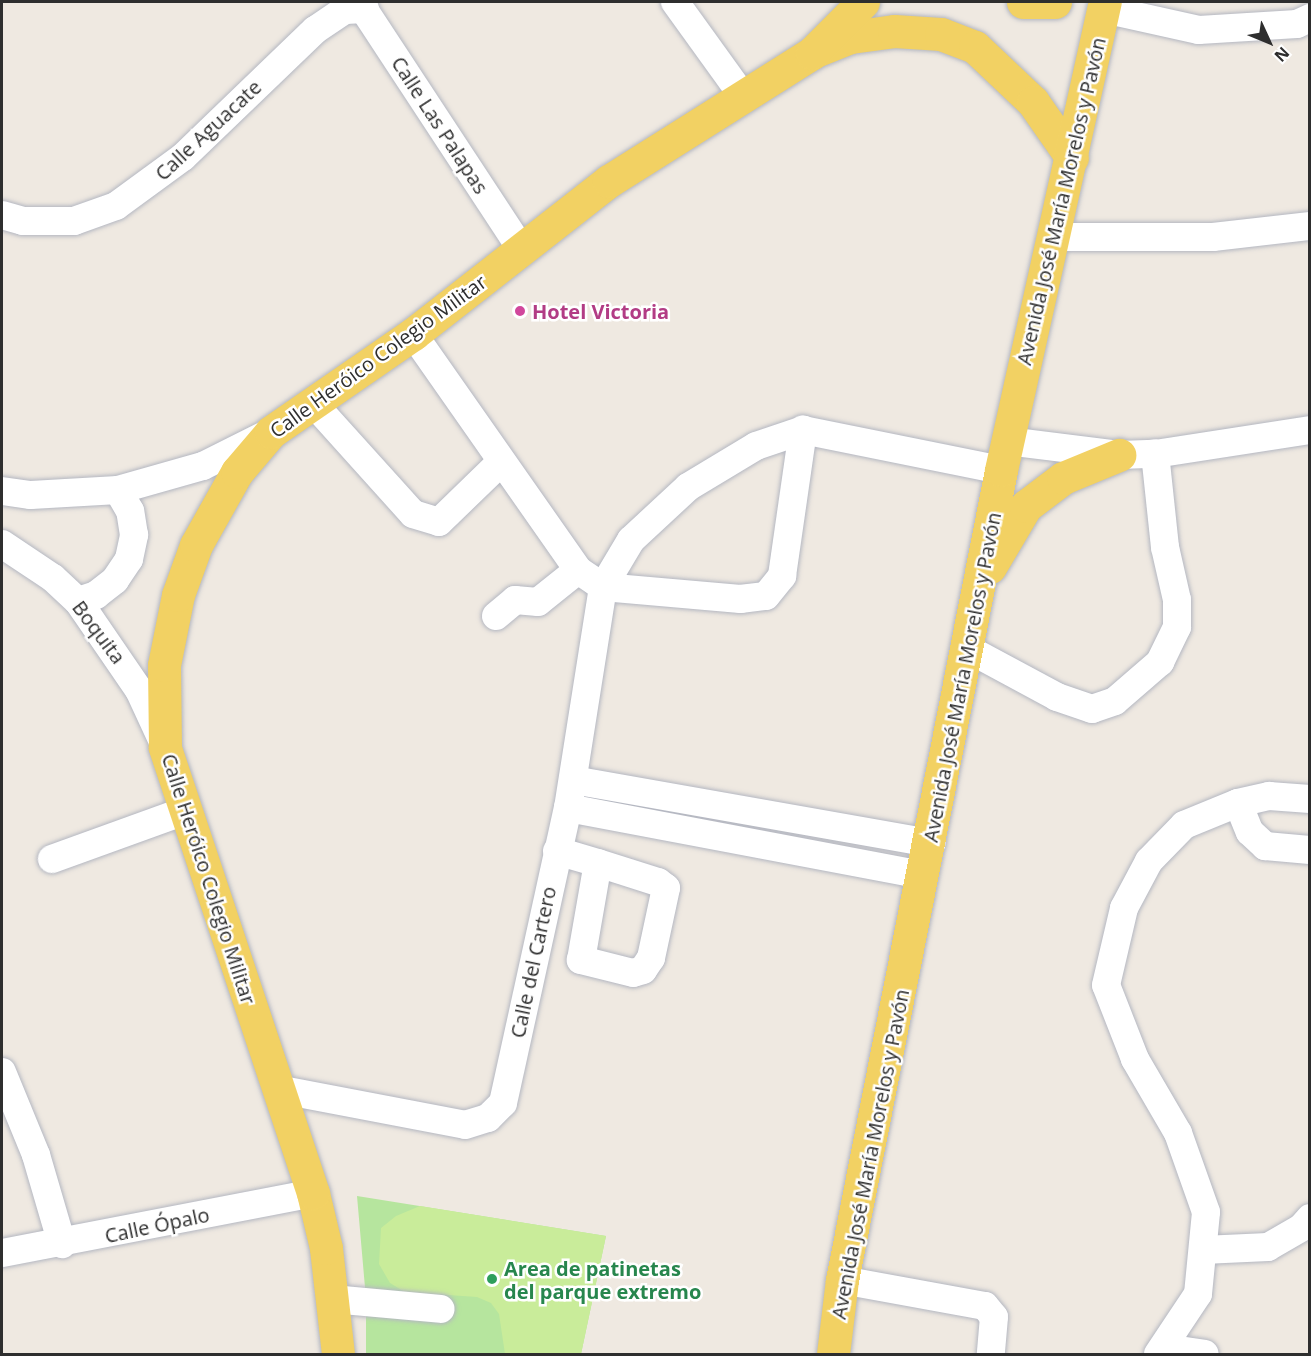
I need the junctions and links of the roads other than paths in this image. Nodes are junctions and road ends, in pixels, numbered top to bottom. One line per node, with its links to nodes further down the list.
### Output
1 (675, 2): 9 (street)
2 (862, 2): 8 (main road, Calle Heróico Colegio Militar)
3 (1023, 2): 4 (main road)
4 (1054, 2)
5 (362, 5): 11 (street, Calle Aguacate); 14 (street, Calle Las Palapas)
6 (1105, 5): 7 (street); 10 (main road, Avenida José María Morelos y Pavón)
7 (1310, 18)
8 (812, 53): 9 (main road, Calle Heróico Colegio Militar); 10 (main road)
9 (742, 95): 14 (main road, Calle Heróico Colegio Militar)
10 (1072, 158): 13 (main road, Avenida José María Morelos y Pavón)
11 (2, 215)
12 (1310, 226): 13 (street)
13 (1055, 237): 21 (main road, Avenida José María Morelos y Pavón)
14 (521, 249): 15 (main road, Calle Heróico Colegio Militar)
15 (413, 334): 16 (main road, Calle Heróico Colegio Militar); 23 (street)
16 (313, 403): 19 (main road, Calle Heróico Colegio Militar); 23 (street)
17 (803, 430): 21 (street); 29 (street); 29 (street)
18 (1310, 430): 20 (street)
19 (271, 432): 24 (street); 33 (main road, Calle Heróico Colegio Militar)
20 (1155, 454): 22 (street); 32 (street)
21 (1004, 455): 22 (street); 28 (main road, Avenida José María Morelos y Pavón)
22 (1119, 455): 28 (main road)
23 (501, 462): 27 (street)
24 (118, 490): 25 (street); 30 (street)
25 (2, 491)
26 (2, 543): 30 (street, Boquita)
27 (578, 570): 29 (street); 31 (street)
28 (978, 586): 32 (main road, Avenida José María Morelos y Pavón)
29 (603, 587): 34 (street, Calle del Cartero)
30 (78, 601): 33 (street, Boquita)
31 (496, 616)
32 (968, 648): 39 (main road, Avenida José María Morelos y Pavón)
33 (165, 747): 38 (main road, Calle Heróico Colegio Militar)
34 (573, 780): 37 (street, Calle del Cartero); 39 (street)
35 (1310, 800): 36 (street)
36 (1238, 803): 40 (street); 52 (street)
37 (568, 808): 41 (street, Calle del Cartero); 44 (street)
38 (187, 810): 42 (street); 48 (main road, Calle Heróico Colegio Militar)
39 (931, 843): 44 (main road, Avenida José María Morelos y Pavón)
40 (1310, 850)
41 (557, 851): 43 (street); 45 (street, Calle del Cartero)
42 (52, 859)
43 (598, 863): 46 (street); 46 (street)
44 (924, 875): 54 (main road, Avenida José María Morelos y Pavón)
45 (535, 951): 46 (street); 48 (street, Calle del Cartero)
46 (581, 960)
47 (2, 1072): 51 (street)
48 (277, 1089): 49 (main road, Calle Heróico Colegio Militar)
49 (313, 1193): 51 (street, Calle Ópalo); 55 (main road, Calle Heróico Colegio Militar)
50 (1299, 1227): 52 (street)
51 (62, 1244): 53 (street, Calle Ópalo)
52 (1203, 1250): 57 (street)
53 (2, 1253)
54 (842, 1280): 59 (main road, Avenida José María Morelos y Pavón); 60 (street)
55 (332, 1299): 56 (street); 58 (main road, Calle Heróico Colegio Militar)
56 (441, 1309)
57 (1161, 1351): 61 (street)
58 (338, 1354)
59 (833, 1354)
60 (991, 1354)
61 (1206, 1354)

